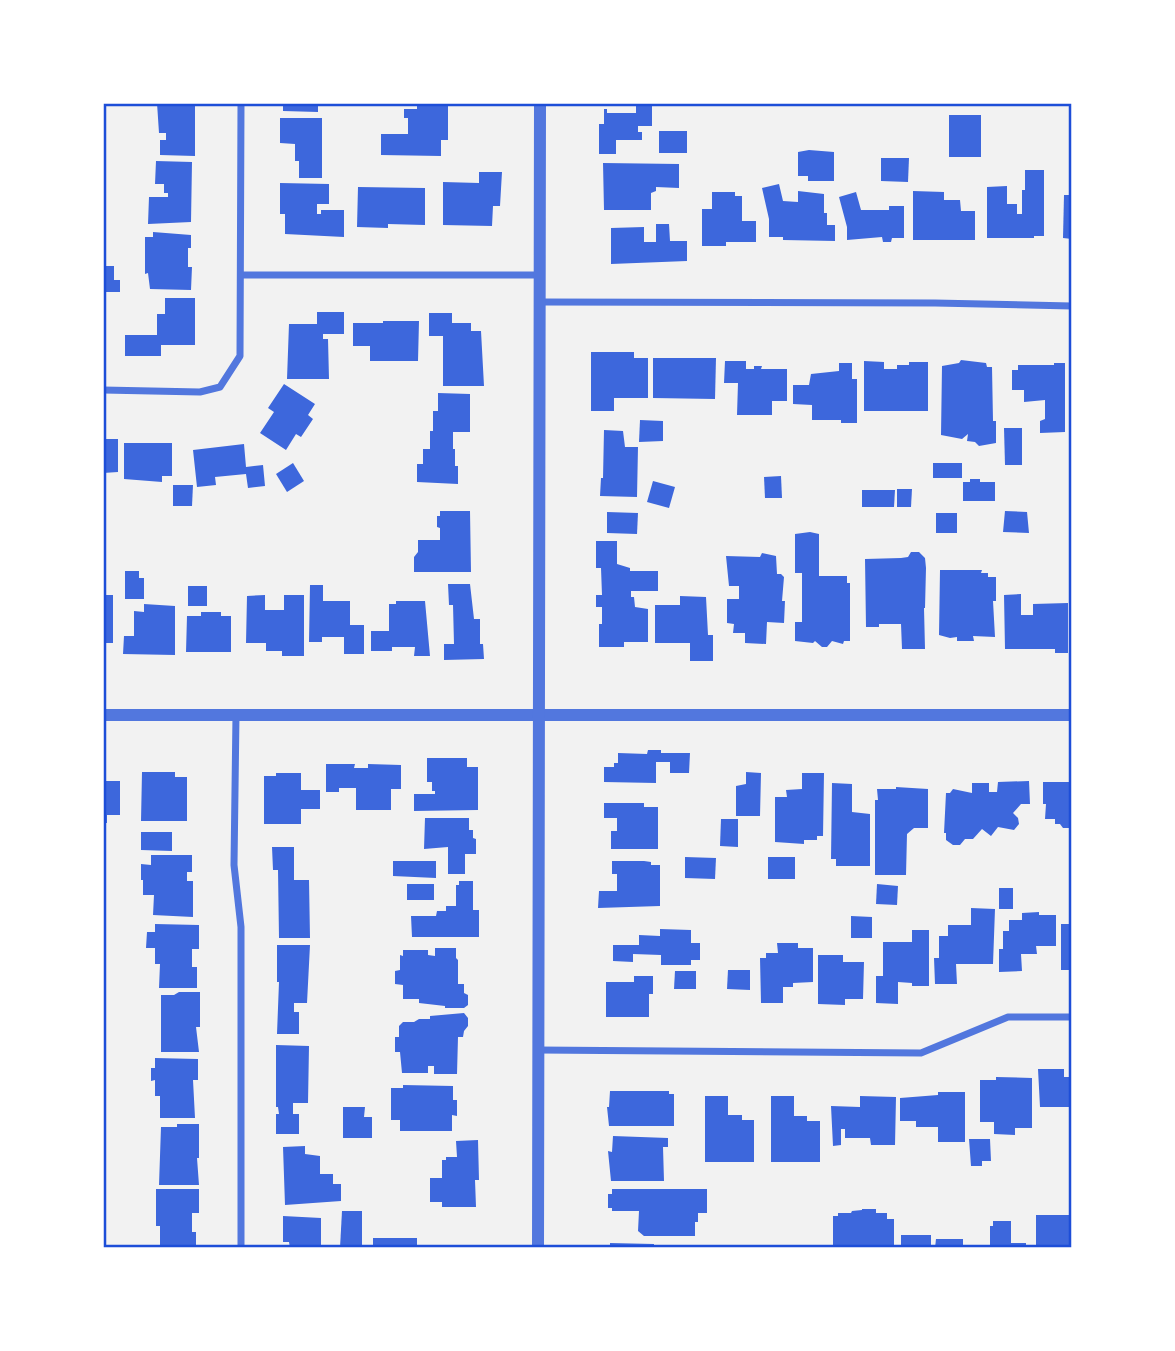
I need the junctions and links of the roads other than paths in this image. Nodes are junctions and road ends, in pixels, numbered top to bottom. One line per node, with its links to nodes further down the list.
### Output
1 (241, 103): 3 (street)
2 (540, 103): 4 (street)
3 (241, 275): 4 (street); 7 (street)
4 (541, 275): 5 (street)
5 (540, 302): 6 (street); 10 (street)
6 (1072, 306)
7 (103, 390)
8 (103, 715): 9 (street)
9 (236, 715): 10 (street); 14 (street)
10 (540, 715): 11 (street); 13 (street)
11 (1072, 715)
12 (1072, 1017): 13 (street)
13 (538, 1049): 15 (street)
14 (241, 1248)
15 (538, 1248)

